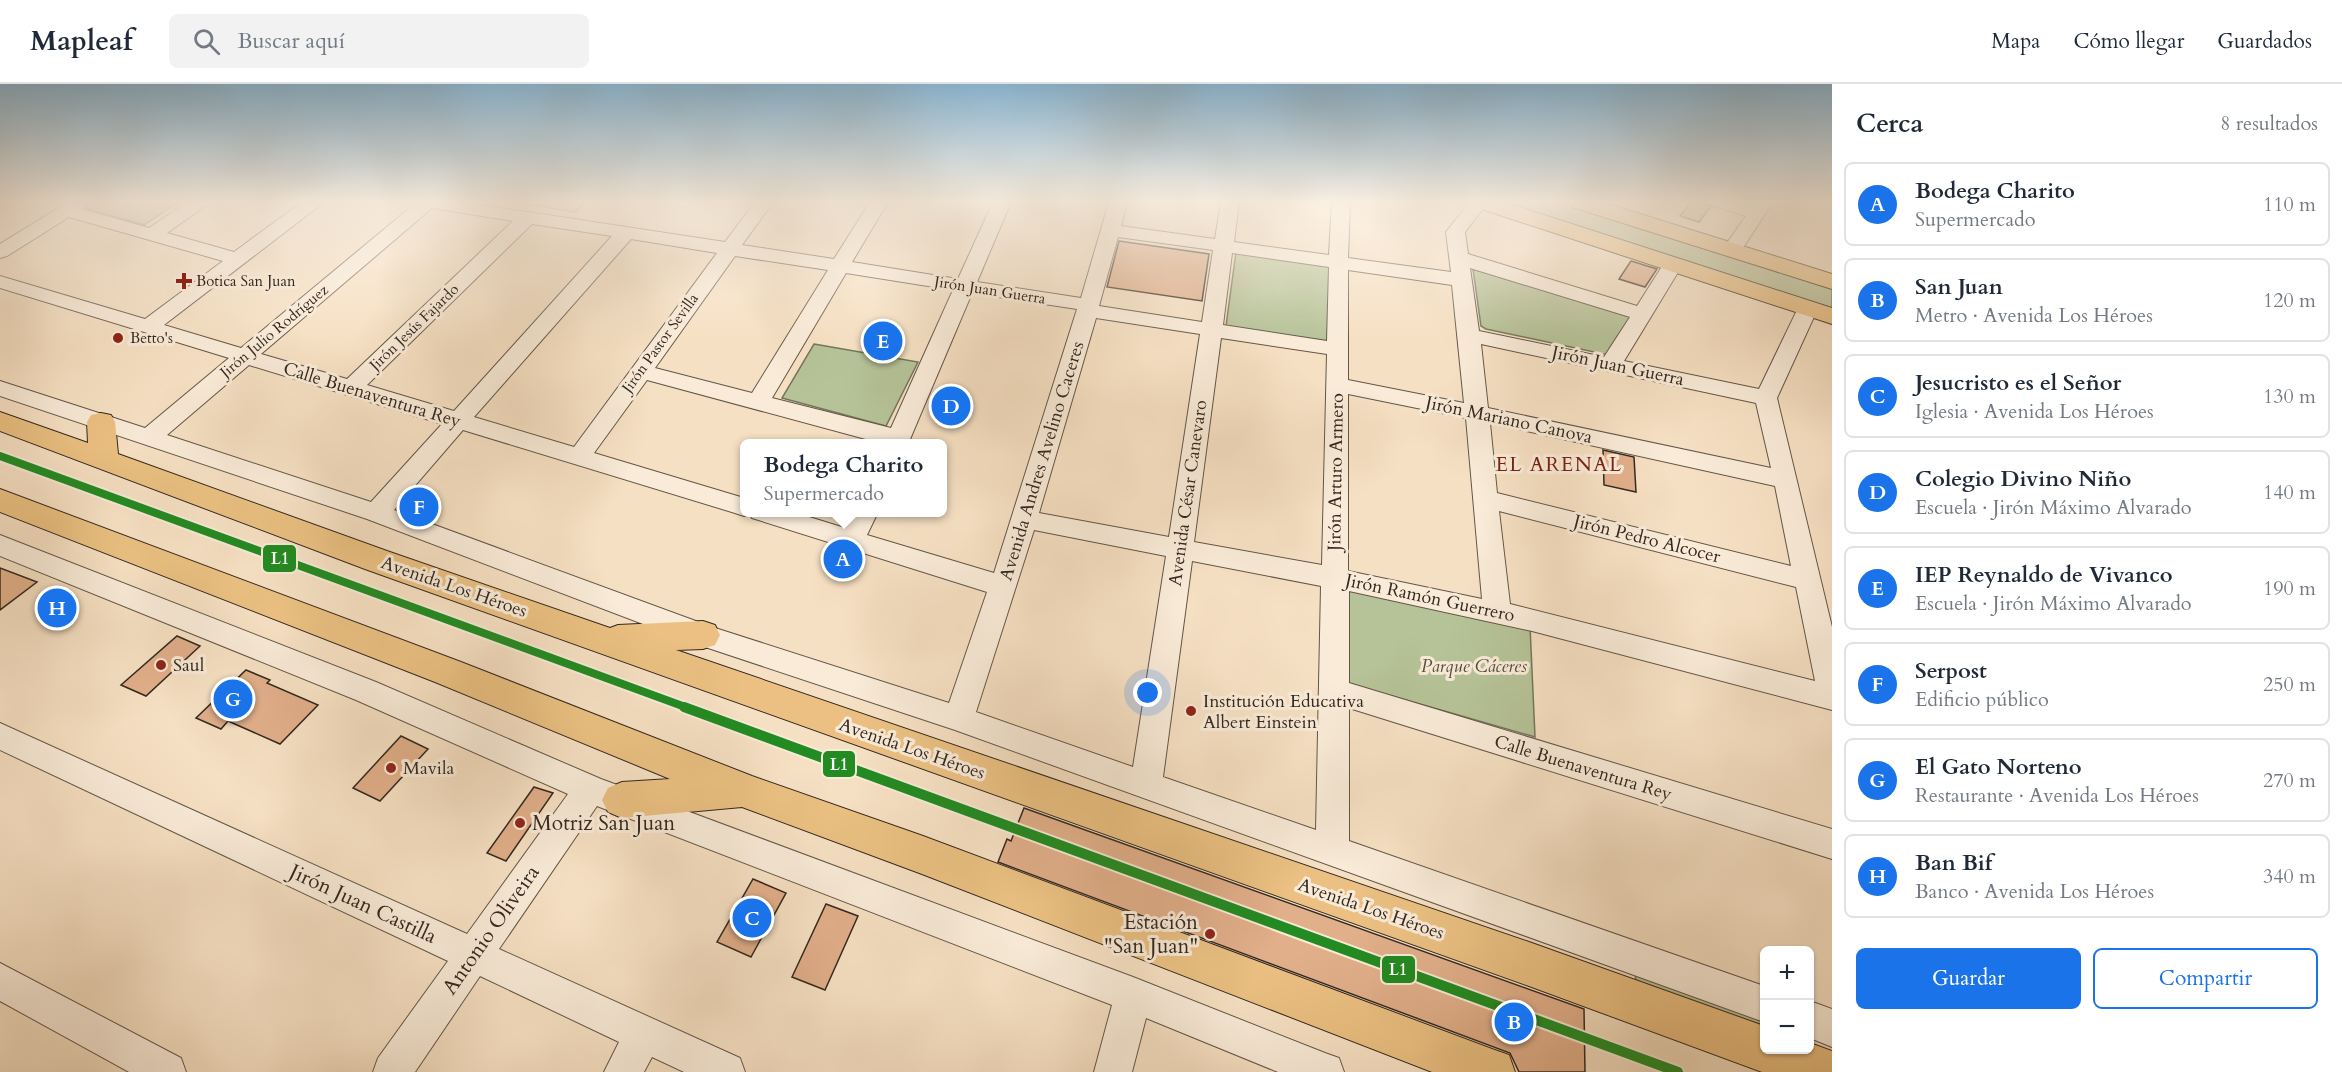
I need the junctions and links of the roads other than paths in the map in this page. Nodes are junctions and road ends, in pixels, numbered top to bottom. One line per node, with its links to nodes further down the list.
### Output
1 (198, 248): 18 (street)
2 (252, 248): 18 (street)
3 (373, 248): 34 (street, Jirón Julio Rodríguez)
4 (496, 248): 39 (street, Jirón Jesús Fajardo)
5 (613, 248): 44 (street)
6 (722, 248): 16 (street, Jirón Juan Guerra)
7 (851, 248): 21 (street)
8 (982, 248): 25 (street)
9 (1105, 248): 26 (street, Avenida Andres Avelino Caceres)
10 (1224, 248): 31 (street, Avenida César Canevaro)
11 (1238, 248): 19 (street)
12 (1338, 248): 19 (street, Jirón Arturo Armero)
13 (1457, 248): 22 (street)
14 (1624, 248): 20 (main road)
15 (1726, 248): 17 (main road)
16 (728, 249): 21 (street, Jirón Juan Guerra); 36 (street, Jirón Pastor Sevilla)
17 (1732, 250): 24 (main road)
18 (237, 259): 30 (street)
19 (1338, 263): 22 (street); 33 (street, Jirón Arturo Armero)
20 (1673, 264): 27 (main road); 28 (street)
21 (840, 266): 25 (street, Jirón Juan Guerra); 41 (street)
22 (1460, 269): 28 (street); 32 (street)
23 (0, 282): 30 (street, Calle Buenaventura Rey)
24 (1832, 282)
25 (966, 286): 26 (street, Jirón Juan Guerra); 48 (street)
26 (1088, 308): 31 (street, Jirón Juan Guerra); 58 (street, Avenida Andres Avelino Caceres)
27 (1808, 308): 29 (main road); 40 (street)
28 (1642, 314): 35 (street)
29 (1832, 316)
30 (148, 327): 34 (street, Calle Buenaventura Rey)
31 (1212, 330): 33 (street, Jirón Juan Guerra); 60 (street, Avenida César Canevaro)
32 (1469, 335): 35 (street, Jirón Juan Guerra); 42 (street)
33 (1338, 349): 37 (street, Jirón Arturo Armero)
34 (245, 356): 39 (street, Calle Buenaventura Rey); 46 (street, Jirón Julio Rodríguez)
35 (1611, 364): 40 (street, Jirón Juan Guerra)
36 (639, 371): 41 (street); 49 (street, Jirón Pastor Sevilla)
37 (1337, 385): 42 (street, Jirón Mariano Canova); 62 (street, Jirón Arturo Armero)
38 (0, 388): 45 (street)
39 (351, 388): 44 (street, Calle Buenaventura Rey)
40 (1766, 398): 51 (street)
41 (759, 402): 47 (street)
42 (1478, 412): 51 (street, Jirón Mariano Canova); 52 (street)
43 (0, 421): 50 (main road, Avenida Los Héroes)
44 (460, 421): 49 (street, Calle Buenaventura Rey); 55 (street)
45 (101, 422): 46 (street); 50 (main road)
46 (148, 438): 55 (street)
47 (890, 439)
48 (898, 439)
49 (579, 456): 54 (street, Calle Buenaventura Rey)
50 (104, 459): 67 (main road, Avenida Los Héroes)
51 (1786, 480): 63 (street)
52 (1486, 499): 63 (street, Jirón Pedro Alcocer); 65 (street)
53 (0, 500): 74 (main road)
54 (740, 506)
55 (376, 513): 66 (street)
56 (774, 517): 59 (street)
57 (863, 517): 59 (street)
58 (1024, 519): 60 (street, Jirón Ramón Guerrero); 64 (street, Avenida Andres Avelino Caceres)
59 (852, 540): 64 (street)
60 (1180, 547): 62 (street, Jirón Ramón Guerrero); 73 (street, Avenida César Canevaro)
61 (2, 548): 75 (street)
62 (1335, 578): 65 (street, Jirón Ramón Guerrero); 68 (street, Jirón Arturo Armero)
63 (1807, 580): 69 (street)
64 (1004, 587): 71 (street, Avenida Andres Avelino Caceres)
65 (1497, 613): 70 (street, Jirón Ramón Guerrero)
66 (703, 634): 67 (main road); 71 (street)
67 (601, 640): 92 (main road, Avenida Los Héroes)
68 (1334, 692): 76 (street, Calle Buenaventura Rey); 77 (street, Jirón Arturo Armero)
69 (1832, 692)
70 (1832, 698)
71 (959, 719): 73 (street)
72 (0, 736): 78 (street, Jirón Juan Castilla)
73 (1146, 785): 77 (street)
74 (747, 792): 75 (main road); 91 (main road)
75 (606, 794): 78 (street, Antonio Oliveira); 80 (street)
76 (1832, 844)
77 (1332, 851): 81 (street)
78 (474, 955): 84 (street, Jirón Juan Castilla); 86 (street, Antonio Oliveira)
79 (0, 981): 85 (street)
80 (1133, 995): 89 (street); 90 (street)
81 (1760, 1003)
82 (1814, 1022): 83 (street)
83 (1832, 1028)
84 (644, 1033): 87 (street); 88 (street, Jirón Juan Castilla)
85 (167, 1072)
86 (392, 1072)
87 (623, 1072)
88 (726, 1072)
89 (1113, 1072)
90 (1325, 1072)
91 (1492, 1072)
92 (1826, 1072)

